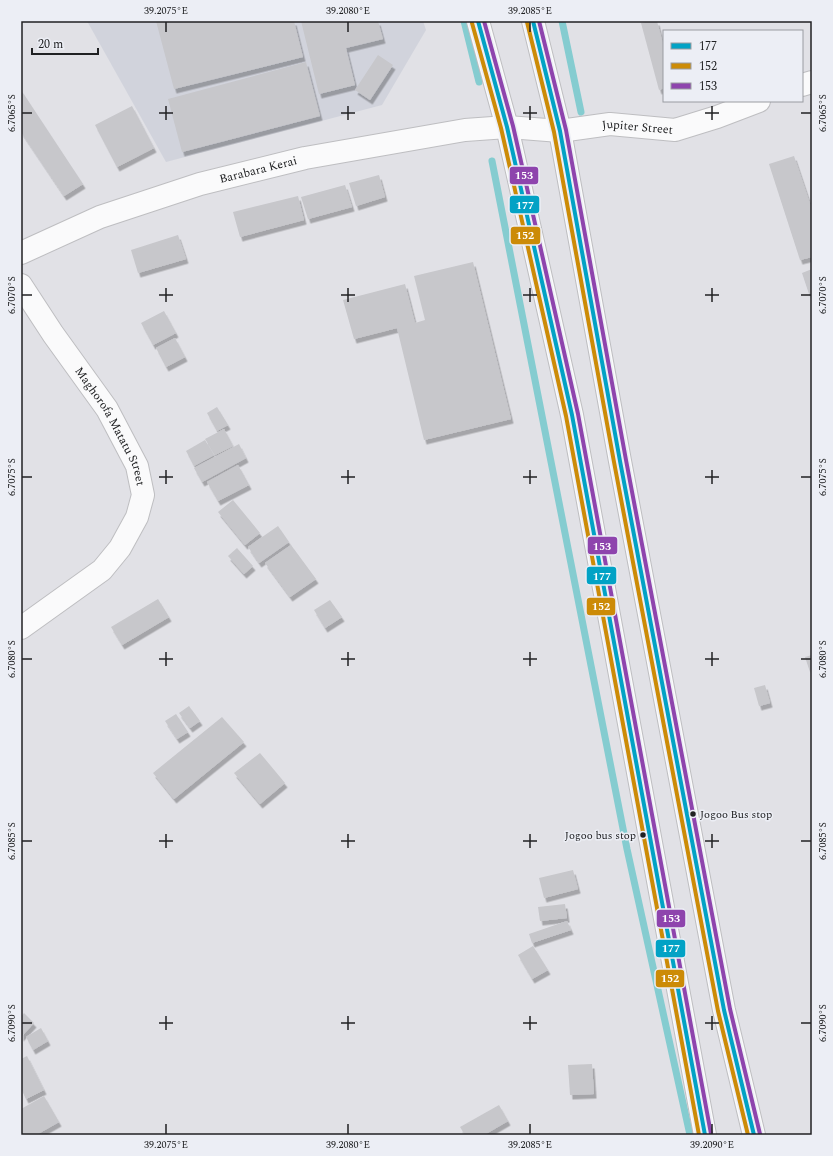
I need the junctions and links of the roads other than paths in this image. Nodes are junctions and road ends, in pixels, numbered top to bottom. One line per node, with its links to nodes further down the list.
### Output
1 (478, 21): 4 (main road)
2 (533, 21): 5 (main road)
3 (756, 102): 5 (main road, Jupiter Street)
4 (507, 127): 5 (main road, Jupiter Street); 6 (main road, Barabara Kerai); 9 (main road)
5 (560, 131): 10 (main road)
6 (21, 253)
7 (21, 285): 8 (main road, Maghorofa Matatu Street)
8 (21, 628)
9 (705, 1135)
10 (754, 1135)

